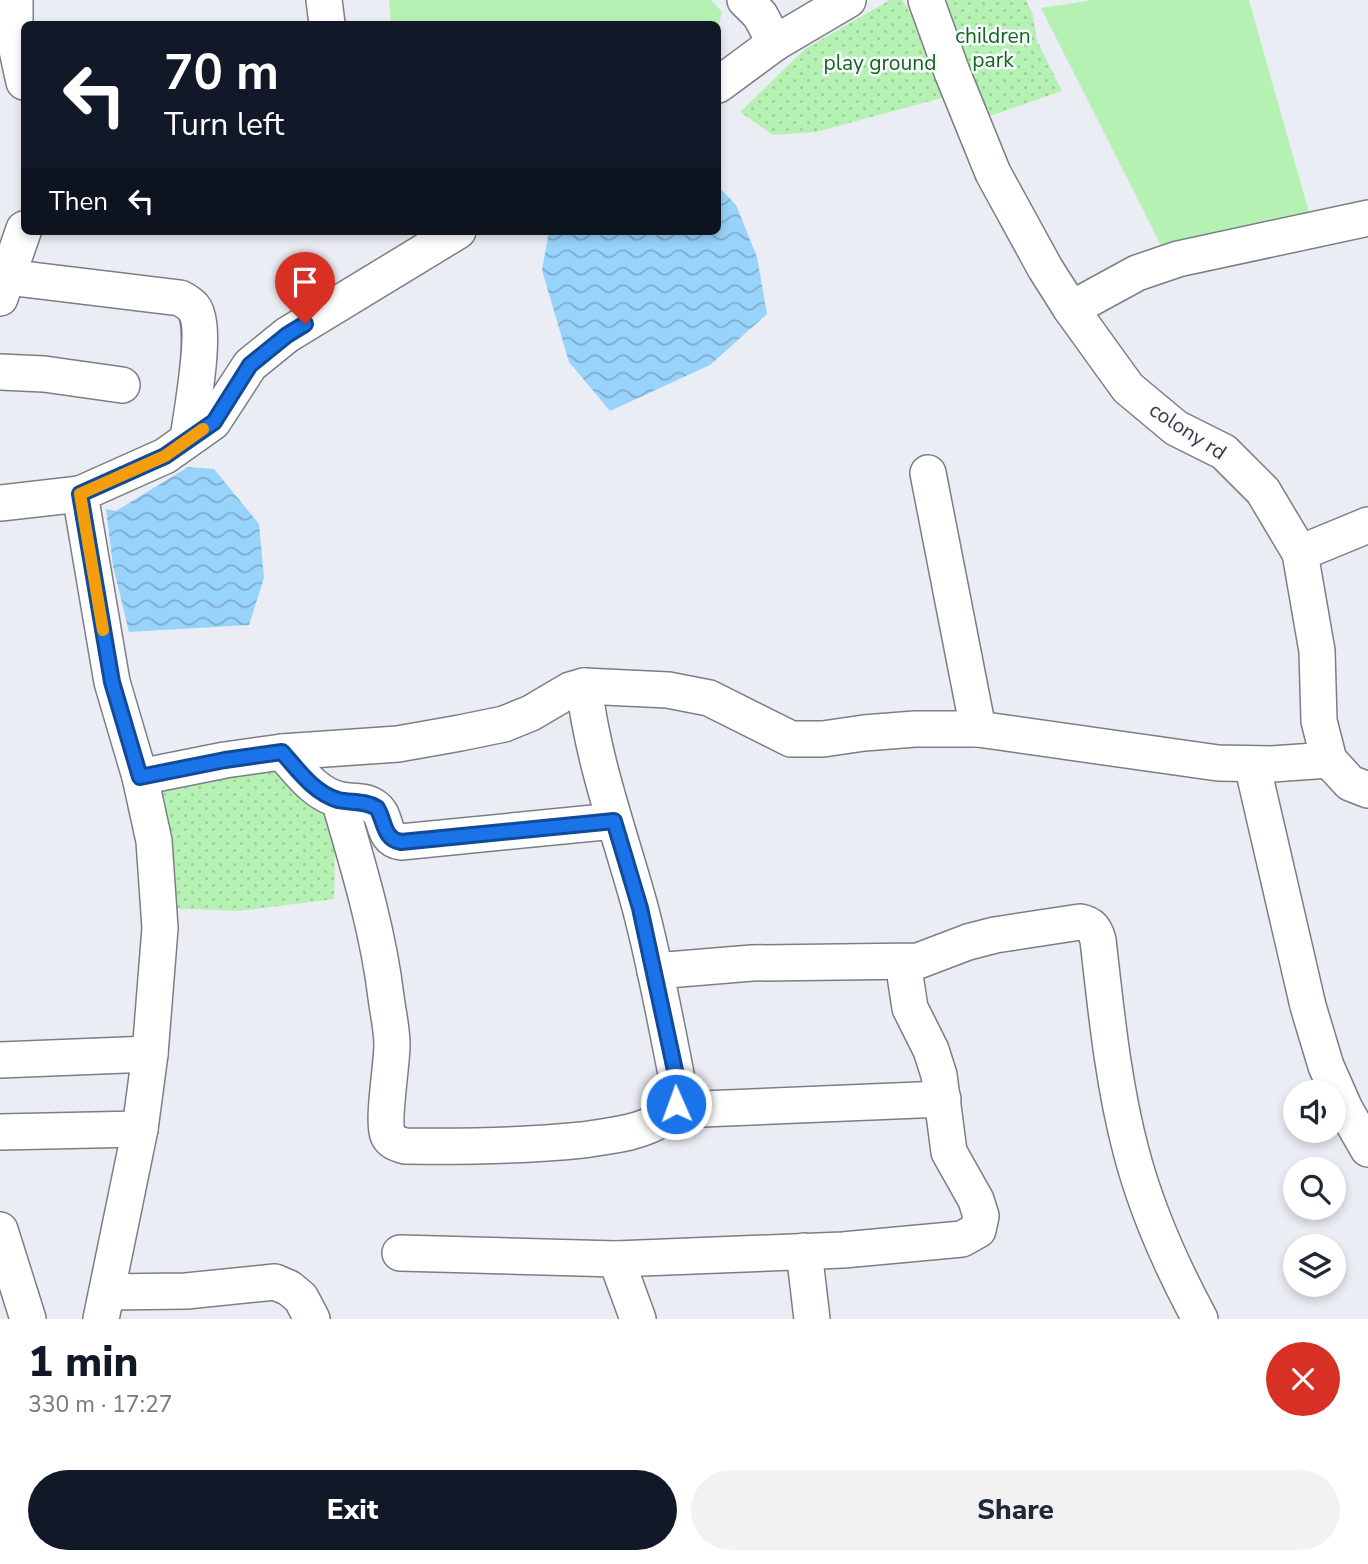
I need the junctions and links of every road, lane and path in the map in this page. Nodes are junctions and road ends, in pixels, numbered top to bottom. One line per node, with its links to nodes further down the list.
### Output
1 (15, 0): 8 (street)
2 (324, 0): 6 (street)
3 (745, 0): 7 (street)
4 (848, 0): 7 (street)
5 (926, 0): 14 (street, colony rd)
6 (327, 21)
7 (775, 43): 9 (street)
8 (21, 68)
9 (721, 83)
10 (1368, 218): 14 (street)
11 (22, 235): 13 (street)
12 (438, 236): 17 (street)
13 (2, 291): 17 (street)
14 (1070, 309): 22 (street, colony rd)
15 (0, 372): 16 (street)
16 (122, 385)
17 (188, 439): 19 (street)
18 (928, 474): 24 (street)
19 (80, 494): 20 (street); 28 (street)
20 (0, 503)
21 (1368, 525): 22 (street)
22 (1300, 553): 26 (street, colony rd)
23 (584, 686): 24 (street); 25 (street); 31 (street)
24 (978, 729): 27 (street)
25 (282, 752): 28 (street); 30 (street)
26 (1329, 760): 27 (street); 29 (street)
27 (1252, 764): 40 (street)
28 (140, 777): 34 (street)
29 (1368, 790)
30 (339, 800): 31 (street); 37 (street)
31 (614, 821): 33 (street)
32 (903, 962): 33 (street); 36 (street); 50 (street)
33 (655, 971): 37 (street)
34 (150, 1054): 35 (street); 38 (street)
35 (0, 1060)
36 (943, 1099): 37 (street); 42 (street)
37 (676, 1104)
38 (140, 1129): 39 (street); 45 (street)
39 (0, 1132)
40 (1368, 1149)
41 (0, 1230): 46 (street)
42 (804, 1251): 44 (street); 49 (street)
43 (400, 1253): 44 (street)
44 (616, 1259): 48 (street)
45 (104, 1305): 47 (street)
46 (29, 1319)
47 (313, 1319)
48 (638, 1319)
49 (812, 1319)
50 (1200, 1319)

